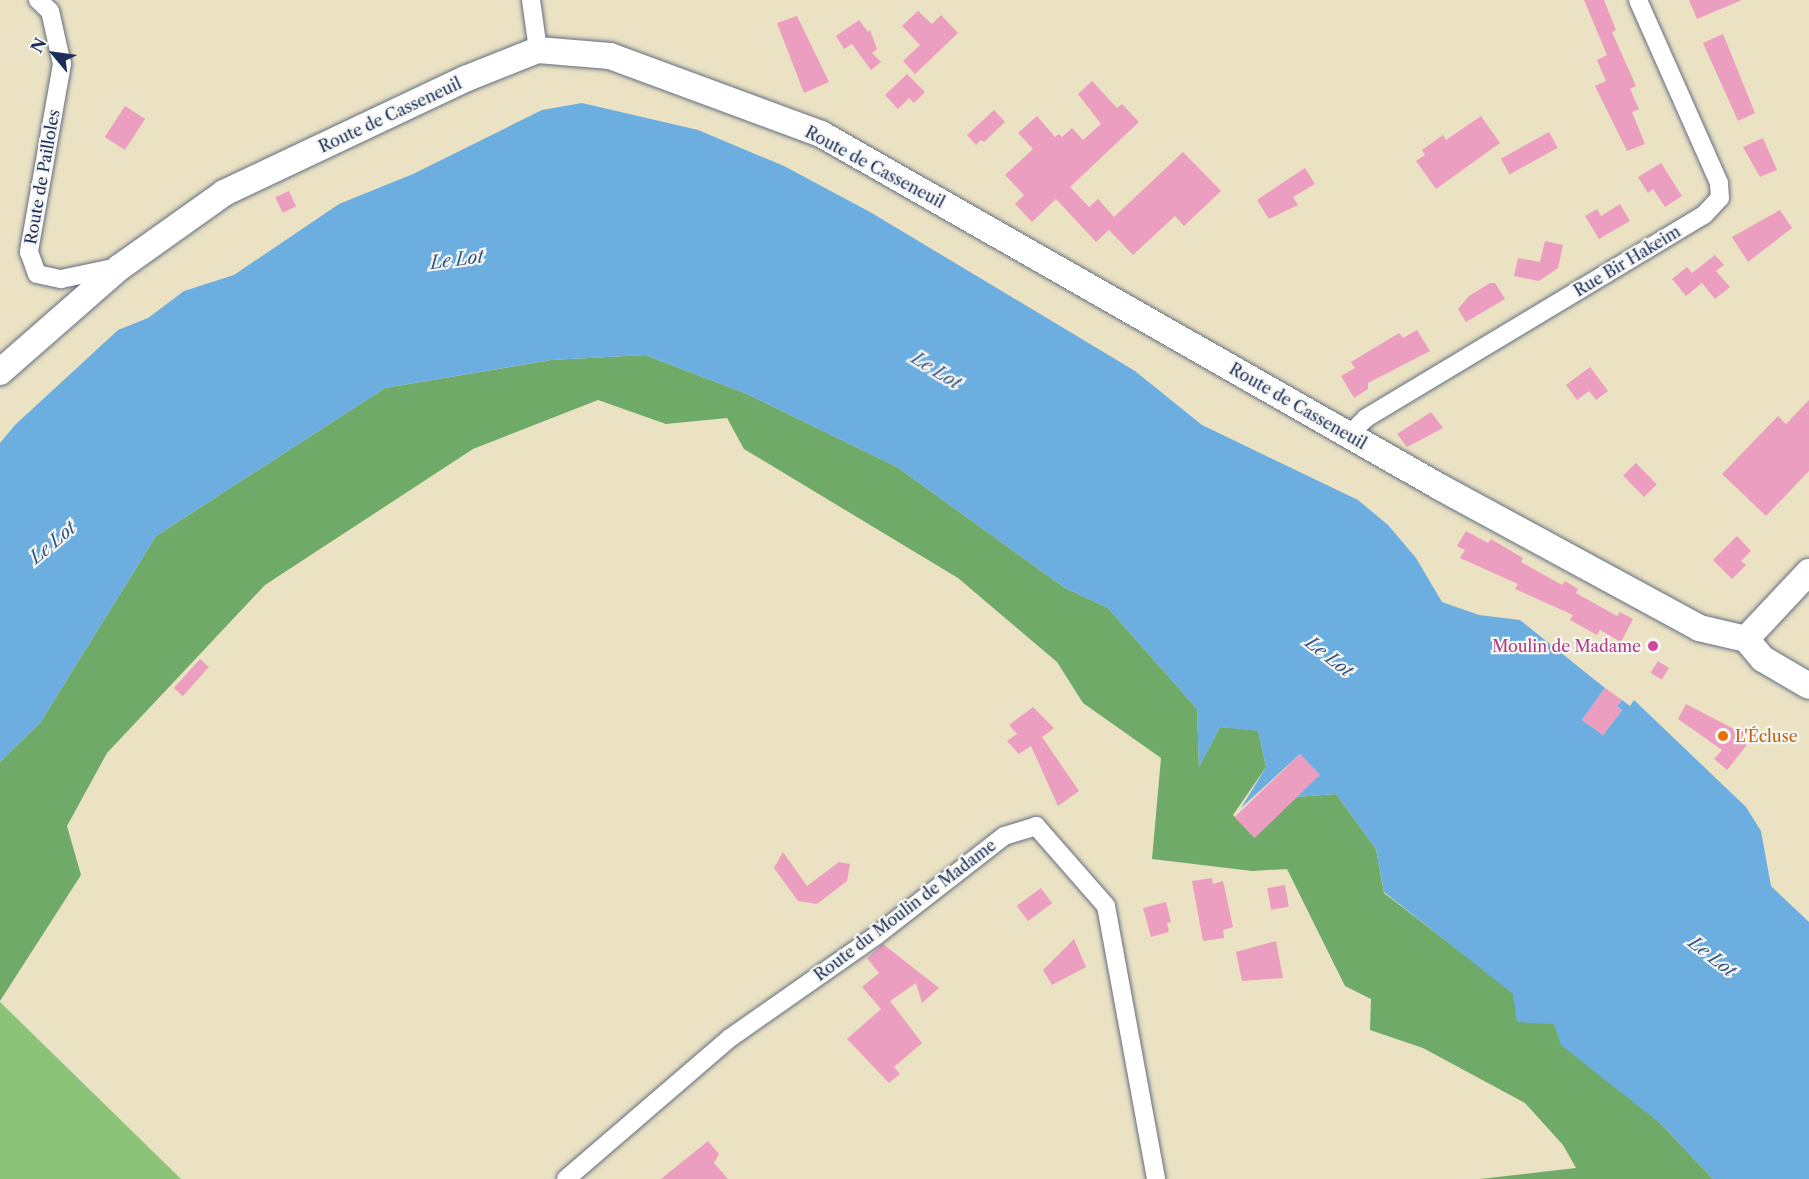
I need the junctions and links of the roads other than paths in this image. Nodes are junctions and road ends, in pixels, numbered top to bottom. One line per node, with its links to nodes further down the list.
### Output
1 (38, 0): 5 (street, Route de Pailloles)
2 (531, 0): 4 (street)
3 (1638, 0): 7 (street, Rue Bir Hakeim)
4 (538, 50): 5 (main road, Route de Casseneuil); 7 (main road, Route de Casseneuil)
5 (120, 267): 6 (main road, Route de Casseneuil)
6 (0, 372)
7 (1349, 435): 9 (main road, Route de Casseneuil)
8 (1809, 572): 9 (main road)
9 (1746, 639): 10 (main road)
10 (1809, 686)
11 (566, 1179): 12 (street, Route du Moulin de Madame)
12 (1156, 1179)

